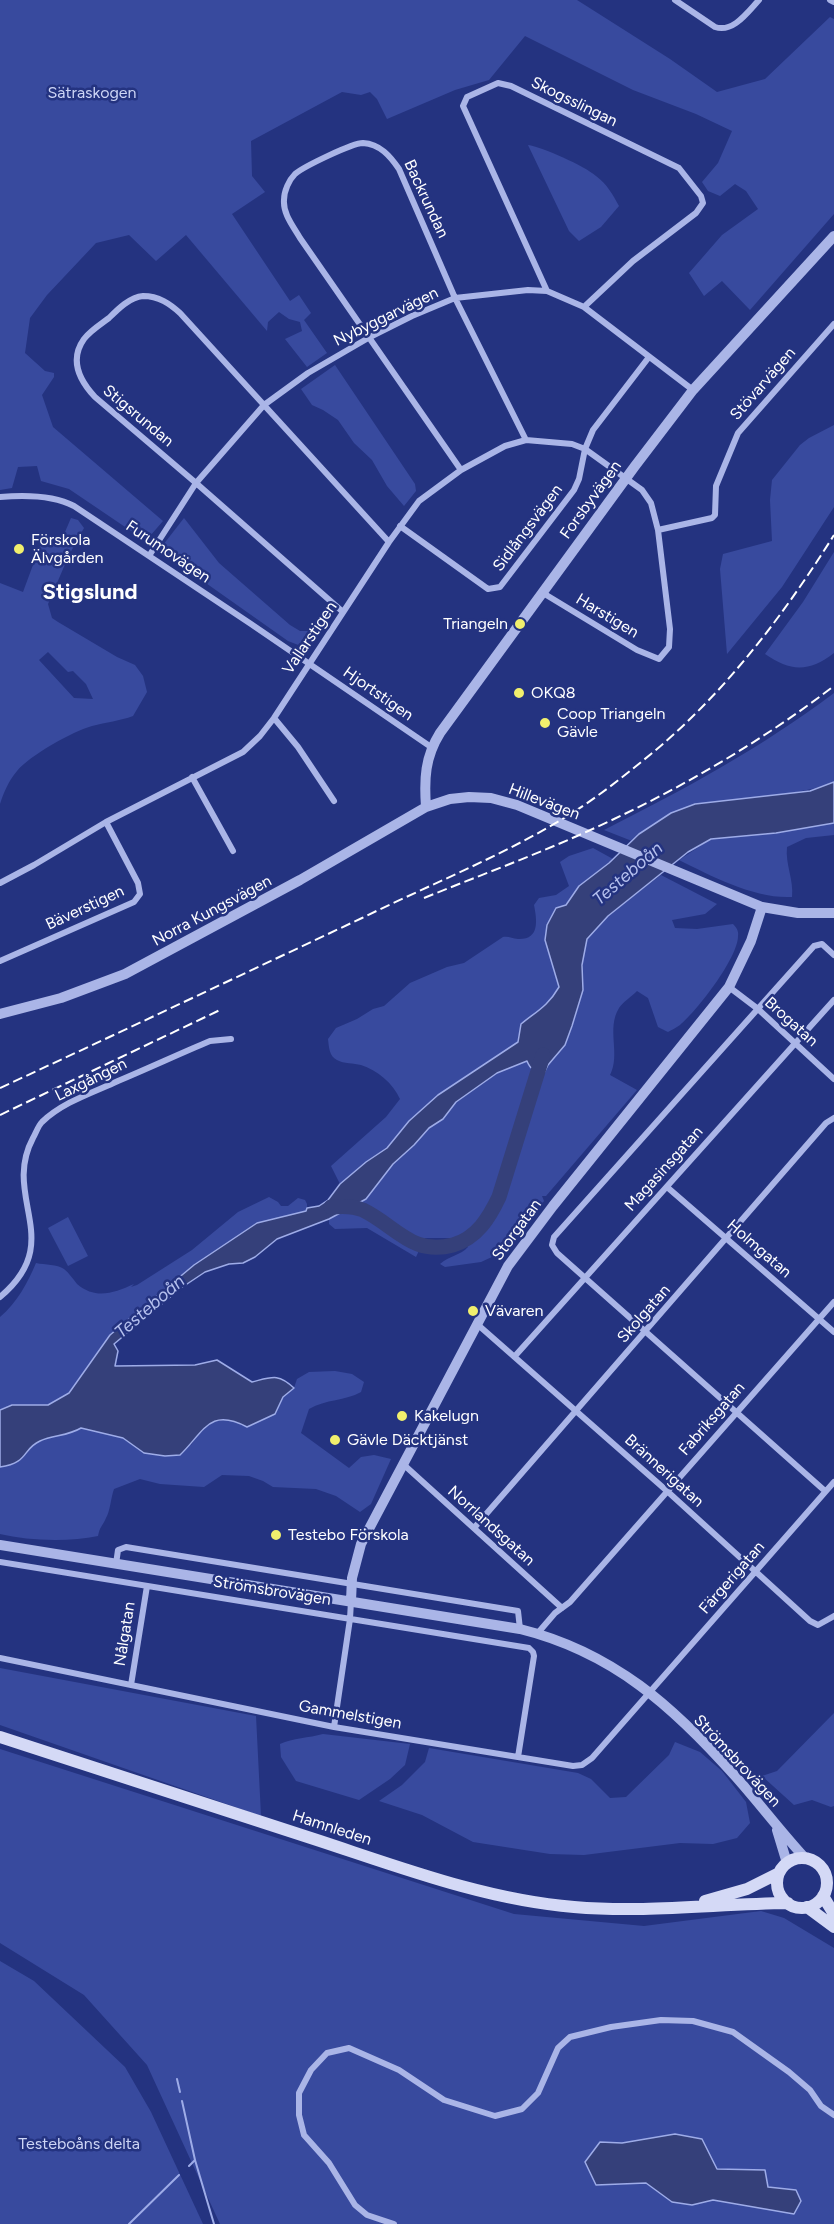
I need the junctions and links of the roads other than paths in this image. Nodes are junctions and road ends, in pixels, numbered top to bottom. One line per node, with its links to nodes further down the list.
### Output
1 (675, 0): 2 (street)
2 (759, 0)
3 (830, 0): 4 (street)
4 (834, 2)
5 (833, 237): 12 (street, Forsbyvägen)
6 (547, 291): 7 (street, Nybyggarvägen); 8 (street, Nybyggarvägen); 8 (street, Skogsslingan)
7 (455, 298): 10 (street, Nybyggarvägen); 10 (street, Backrundan); 14 (street, Backrundan)
8 (584, 307): 11 (street, Nybyggarvägen)
9 (834, 324): 21 (street, Stövarvägen)
10 (370, 337): 13 (street, Nybyggarvägen); 16 (street, Backrundan)
11 (649, 357): 12 (street, Nybyggarvägen); 15 (street, Sidlångsvägen)
12 (693, 390): 17 (street, Forsbyvägen)
13 (264, 405): 18 (street, Nybyggarvägen); 18 (street, Stigsrundan); 22 (street, Stigsrundan)
14 (526, 440): 15 (street, Vallarstigen); 16 (street, Vallarstigen)
15 (585, 448): 17 (street, Vallarstigen); 20 (street, Sidlångsvägen)
16 (461, 470): 20 (street, Vallarstigen)
17 (627, 477): 21 (street, Vallarstigen); 24 (street, Forsbyvägen)
18 (196, 483): 23 (street, Nybyggarvägen); 25 (street, Stigsrundan)
19 (0, 497): 23 (street, Furumovägen)
20 (400, 526): 22 (street, Vallarstigen)
21 (658, 530): 26 (street, Vallarstigen)
22 (389, 542): 25 (street, Vallarstigen)
23 (150, 556): 27 (street, Furumovägen)
24 (543, 593): 26 (street, Harstigen); 29 (street, Forsbyvägen)
25 (343, 612): 27 (street, Vallarstigen)
26 (659, 660)
27 (309, 663): 28 (street, Vallarstigen); 29 (street, Hjortstigen)
28 (274, 718): 30 (street, Vallarstigen); 31 (street)
29 (431, 747): 32 (street, Forsbyvägen)
30 (192, 777): 33 (street, Vallarstigen); 34 (street)
31 (334, 801)
32 (426, 807): 36 (street, Hillevägen); 43 (street, Norra Kungsvägen)
33 (106, 822): 35 (street, Vallarstigen); 39 (street, Bäverstigen)
34 (233, 851)
35 (0, 883)
36 (762, 907): 37 (street); 40 (street, Storgatan)
37 (834, 913)
38 (834, 955): 42 (street)
39 (0, 961)
40 (729, 987): 42 (street, Brogatan); 54 (street, Storgatan)
41 (834, 1000): 45 (street, Magasinsgatan)
42 (758, 1009): 45 (street, Brogatan); 50 (street)
43 (0, 1014)
44 (231, 1039): 51 (street, Laxgången)
45 (795, 1044): 46 (street, Brogatan); 48 (street, Magasinsgatan)
46 (834, 1079)
47 (834, 1118): 49 (street, Skolgatan)
48 (667, 1186): 49 (street, Holmgatan); 50 (street, Magasinsgatan)
49 (727, 1239): 53 (street, Holmgatan); 55 (street, Skolgatan)
50 (585, 1278): 55 (street); 57 (street, Magasinsgatan)
51 (0, 1298)
52 (834, 1302): 53 (street, Fabriksgatan)
53 (819, 1319): 56 (street, Holmgatan); 59 (street, Fabriksgatan)
54 (477, 1324): 57 (street, Brännerigatan); 60 (street, Storgatan)
55 (646, 1332): 58 (street, Skolgatan); 59 (street)
56 (834, 1332)
57 (515, 1356): 58 (street, Brännerigatan)
58 (576, 1411): 62 (street, Brännerigatan); 64 (street, Skolgatan)
59 (736, 1412): 62 (street, Fabriksgatan); 63 (street)
60 (402, 1464): 64 (street, Norrlandsgatan); 69 (street, Storgatan)
61 (834, 1482): 63 (street, Färgerigatan)
62 (667, 1491): 68 (street, Brännerigatan); 72 (street, Fabriksgatan)
63 (825, 1491): 68 (street, Färgerigatan)
64 (474, 1528): 72 (street, Norrlandsgatan)
65 (0, 1545): 67 (street, Strömsbrovägen)
66 (0, 1562): 70 (street, Strömsbrovägen)
67 (116, 1564): 69 (street, Strömsbrovägen); 71 (street, Strömsbrovägen)
68 (755, 1572): 73 (street, Brännerigatan); 79 (street, Färgerigatan)
69 (351, 1583): 71 (street, Storgatan); 75 (street, Strömsbrovägen)
70 (147, 1586): 74 (street, Strömsbrovägen); 78 (street, Nålgatan)
71 (351, 1601): 74 (street); 75 (street, Strömsbrovägen)
72 (562, 1608): 76 (street, Fabriksgatan)
73 (834, 1616)
74 (350, 1619): 80 (street); 82 (street, Strömsbrovägen)
75 (520, 1629): 76 (street, Strömsbrovägen)
76 (537, 1634): 79 (street, Strömsbrovägen)
77 (0, 1658): 78 (street, Gammelstigen)
78 (131, 1685): 80 (street, Gammelstigen)
79 (649, 1692): 82 (street, Gammelstigen); 83 (street, Strömsbrovägen)
80 (334, 1727): 82 (street, Gammelstigen)
81 (0, 1737): 91 (main road, Hamnleden)
82 (518, 1757)
83 (776, 1827): 84 (street, Strömsbrovägen); 87 (street, Strömsbrovägen)
84 (805, 1858): 85 (main road); 87 (main road)
85 (818, 1864): 86 (main road); 88 (main road)
86 (834, 1864)
87 (783, 1868): 89 (main road); 91 (main road, Hamnleden)
88 (828, 1888): 90 (main road); 92 (main road)
89 (788, 1903): 90 (main road); 91 (main road, Hamnleden)
90 (807, 1907): 93 (main road)
91 (662, 1909)
92 (834, 1914)
93 (834, 1927)
94 (834, 2115): 95 (street)
95 (394, 2224)

